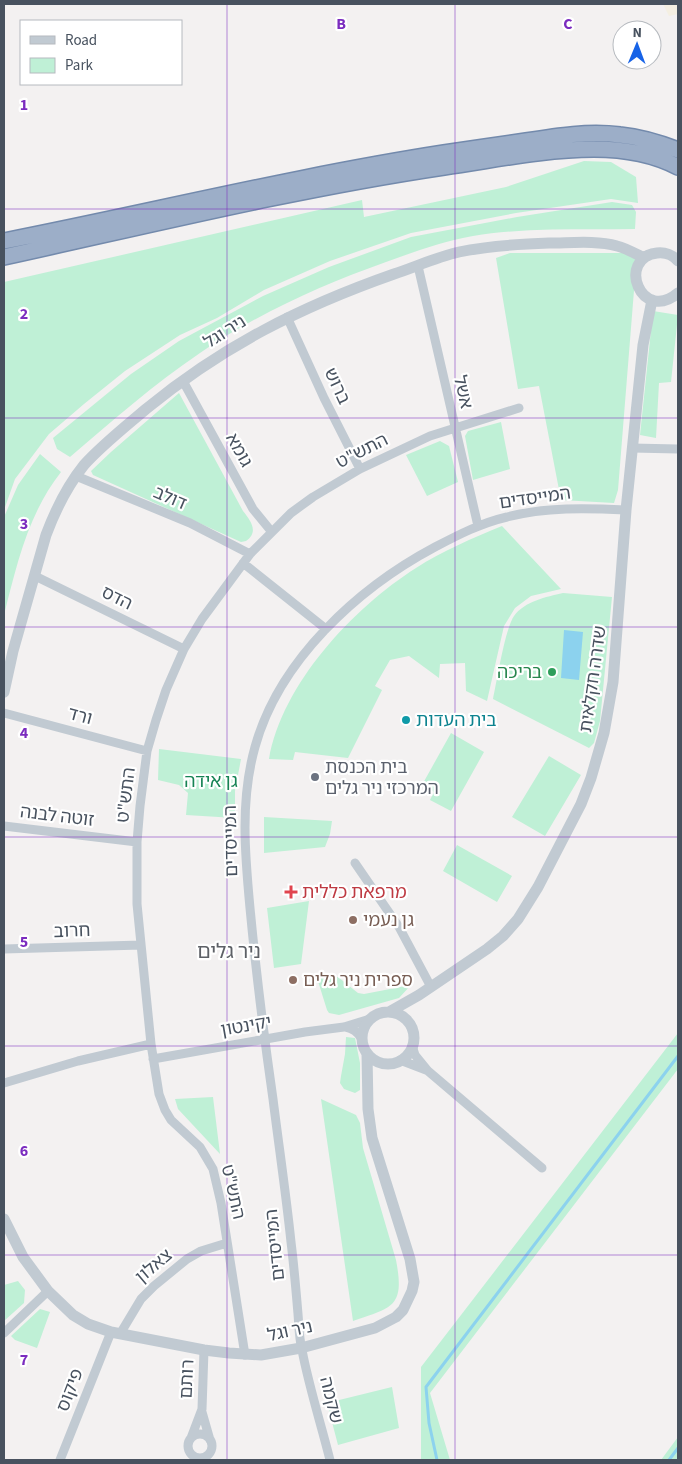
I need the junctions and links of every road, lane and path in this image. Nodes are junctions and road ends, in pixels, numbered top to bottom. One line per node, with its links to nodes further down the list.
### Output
1 (678, 150): 3 (highway)
2 (678, 167): 4 (highway)
3 (4, 241)
4 (4, 257)
5 (644, 258): 6 (street); 7 (street, ניר וגל); 9 (street)
6 (678, 261)
7 (418, 266): 10 (street, ניר וגל); 13 (street, אשל)
8 (676, 297): 9 (street)
9 (652, 300): 14 (street, שדרה חקלאית)
10 (287, 317): 11 (street, ניר וגל); 16 (street, ברוש)
11 (183, 381): 17 (street, ניר וגל); 20 (street, גומא)
12 (519, 408): 13 (street, התש"ט)
13 (454, 427): 16 (street, התש"ט); 19 (street, אשל)
14 (632, 448): 15 (street); 18 (street, שדרה חקלאית)
15 (678, 449)
16 (360, 469): 20 (street, התש"ט)
17 (76, 476): 21 (street, דולב); 23 (street, ניר וגל)
18 (626, 510): 19 (street, המייסדים); 34 (street, שדרה חקלאית)
19 (478, 526): 24 (street, המייסדים)
20 (271, 531): 21 (street, התש"ט)
21 (250, 554): 22 (street, התש"ט)
22 (243, 564): 24 (street); 25 (street, התש"ט)
23 (35, 576): 25 (street, הדס); 26 (street, ניר וגל)
24 (326, 629): 41 (street, המייסדים)
25 (184, 649): 28 (street, התש"ט)
26 (4, 692)
27 (4, 713): 28 (street, ורד)
28 (147, 751): 30 (street, התש"ט)
29 (4, 826): 30 (street, זוטה לבנה)
30 (137, 842): 32 (street, התש"ט)
31 (355, 863): 34 (street)
32 (141, 945): 33 (street, חרוב); 42 (street, התש"ט)
33 (4, 949)
34 (431, 987): 35 (street, שדרה חקלאית)
35 (418, 995): 36 (street, שדרה חקלאית); 38 (street)
36 (389, 1012): 37 (street); 38 (street)
37 (370, 1019): 39 (street, יקינטון); 40 (street)
38 (410, 1024): 43 (street)
39 (344, 1027): 40 (street); 41 (street, יקינטון)
40 (362, 1039): 44 (street)
41 (265, 1040): 45 (street, יקינטון); 57 (street, המייסדים)
42 (151, 1044): 45 (street, התש"ט); 49 (street)
43 (412, 1046): 46 (street); 48 (street)
44 (367, 1053): 47 (street); 50 (street, ניר וגל)
45 (153, 1059): 53 (street, התש"ט)
46 (400, 1060): 47 (street); 48 (street)
47 (387, 1063): 50 (street, ניר וגל)
48 (428, 1071): 51 (street)
49 (4, 1083)
50 (369, 1089): 57 (street, ניר וגל)
51 (542, 1168)
52 (5, 1224): 54 (street, ניר וגל)
53 (227, 1243): 56 (street, צאלון); 59 (street, התש"ט)
54 (48, 1292): 55 (street); 56 (street, ניר וגל)
55 (4, 1333)
56 (115, 1333): 58 (street, ניר וגל); 65 (street, פיקוס)
57 (301, 1348): 59 (street, ניר וגל); 67 (street, שקמה)
58 (204, 1350): 59 (street, ניר וגל); 60 (street, רותם)
59 (245, 1355)
60 (202, 1409): 61 (street, רותם); 62 (street, רותם)
61 (191, 1438): 62 (street); 63 (street)
62 (210, 1440): 64 (street)
63 (190, 1452): 64 (street); 66 (street)
64 (210, 1457)
65 (60, 1460)
66 (184, 1460)
67 (330, 1460)

